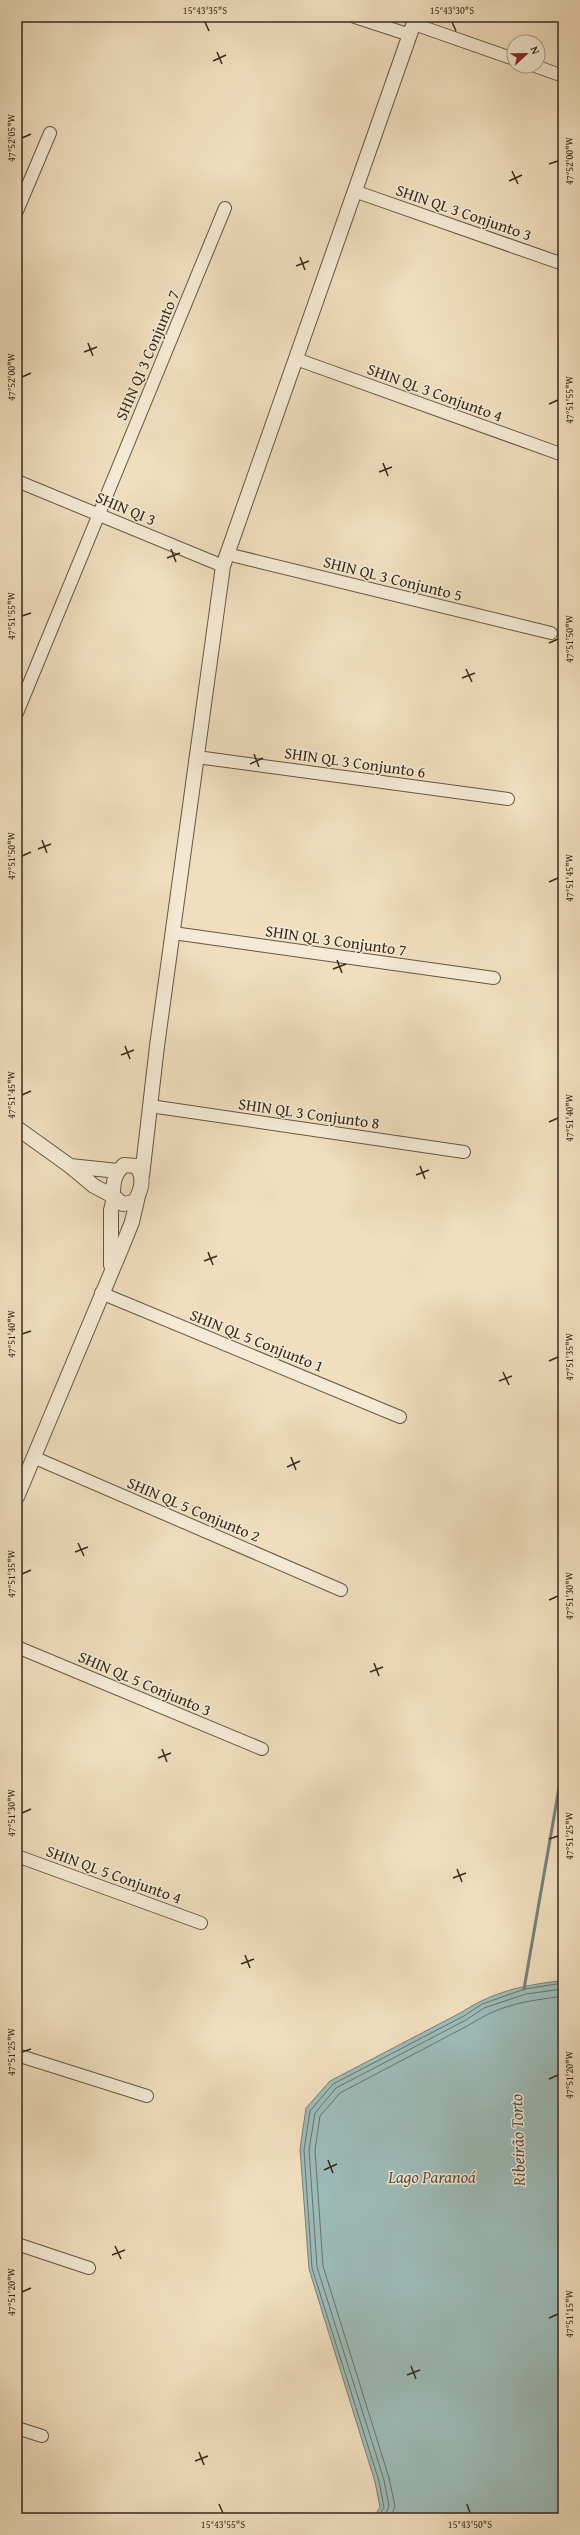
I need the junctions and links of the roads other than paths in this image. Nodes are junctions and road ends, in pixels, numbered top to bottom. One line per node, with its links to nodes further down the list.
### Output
1 (356, 17): 2 (street)
2 (413, 25): 3 (street); 7 (street)
3 (506, 56)
4 (546, 70): 5 (street)
5 (563, 76)
6 (50, 133): 9 (street)
7 (354, 191): 10 (street, SHIN QL 3 Conjunto 3); 11 (street)
8 (225, 208): 14 (street, SHIN QI 3 Conjunto 7)
9 (17, 211)
10 (563, 264)
11 (296, 359): 12 (street, SHIN QL 3 Conjunto 4); 15 (street)
12 (563, 455)
13 (17, 481): 14 (street, SHIN QI 3)
14 (98, 514): 15 (street, SHIN QI 3); 17 (street, SHIN QI 3 Conjunto 7)
15 (225, 560): 16 (street, SHIN QL 3 Conjunto 5); 18 (street)
16 (551, 633)
17 (17, 713)
18 (198, 757): 19 (street, SHIN QL 3 Conjunto 6); 20 (street)
19 (508, 799)
20 (173, 933): 21 (street, SHIN QL 3 Conjunto 7); 22 (street)
21 (494, 978)
22 (150, 1106): 23 (street); 25 (street, SHIN QL 3 Conjunto 8)
23 (147, 1121): 26 (street); 29 (street)
24 (17, 1128): 27 (street)
25 (464, 1152)
26 (130, 1164): 28 (street); 29 (street)
27 (70, 1166): 28 (street); 31 (street)
28 (118, 1171): 31 (street)
29 (142, 1176): 30 (street)
30 (138, 1196): 31 (street); 32 (street)
31 (114, 1197): 32 (street)
32 (111, 1269): 33 (street)
33 (101, 1294): 34 (street, SHIN QL 5 Conjunto 1); 35 (street)
34 (400, 1417)
35 (33, 1457): 36 (street); 37 (street, SHIN QL 5 Conjunto 2)
36 (17, 1497)
37 (341, 1590)
38 (17, 1647): 39 (street, SHIN QL 5 Conjunto 3)
39 (262, 1749)
40 (17, 1856): 41 (street, SHIN QL 5 Conjunto 4)
41 (200, 1923)
42 (17, 2055): 43 (street)
43 (147, 2096)
44 (17, 2244): 45 (street)
45 (89, 2268)
46 (17, 2428): 47 (street)
47 (42, 2436)

